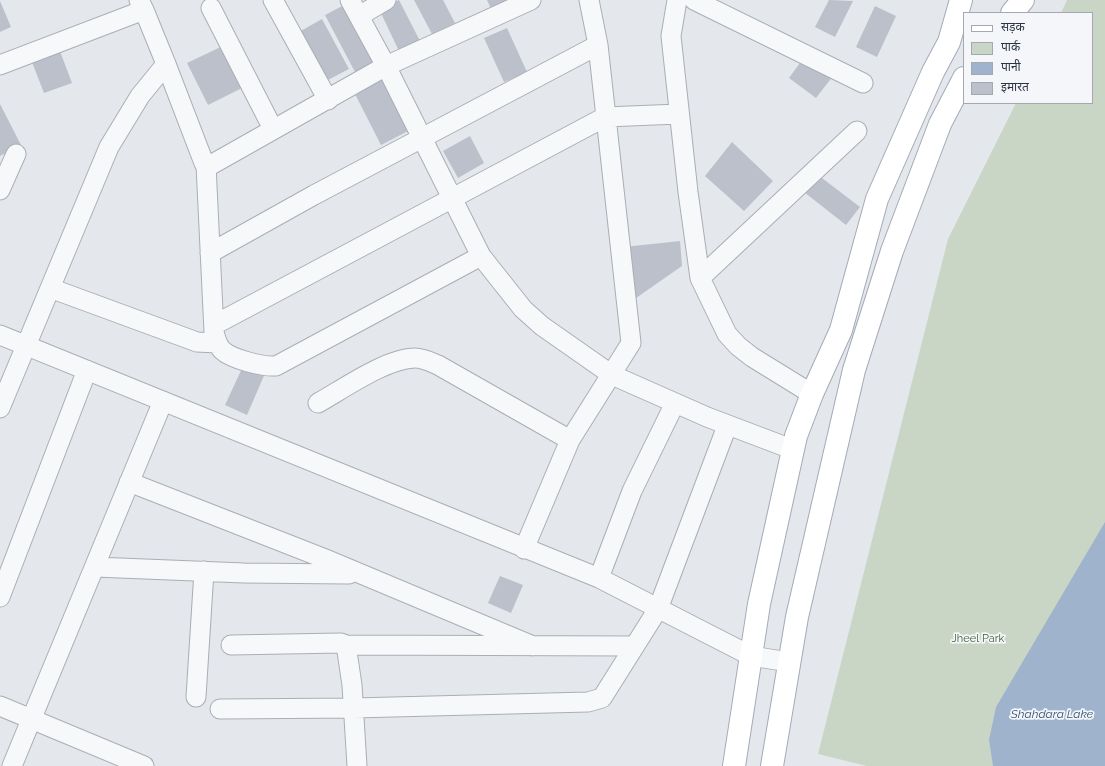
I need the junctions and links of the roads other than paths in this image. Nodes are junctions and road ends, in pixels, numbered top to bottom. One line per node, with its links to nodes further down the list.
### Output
1 (273, 0): 25 (street)
2 (386, 0): 13 (street)
3 (531, 0): 22 (street)
4 (589, 0): 19 (street)
5 (677, 0): 26 (street)
6 (694, 0): 24 (street)
7 (961, 0): 18 (main road)
8 (972, 0): 14 (main road)
9 (1005, 0): 15 (main road)
10 (1023, 0): 16 (main road)
11 (141, 5): 20 (street); 21 (street)
12 (212, 8): 28 (street)
13 (355, 8): 22 (street)
14 (966, 12)
15 (999, 12)
16 (1013, 12)
17 (963, 18): 18 (main road)
18 (949, 42): 44 (main road)
19 (598, 45): 27 (street); 30 (street)
20 (166, 64): 32 (street); 38 (street)
21 (0, 66)
22 (386, 66): 25 (street); 30 (street)
23 (963, 80): 65 (main road)
24 (863, 83)
25 (328, 100): 28 (street)
26 (679, 114): 27 (street); 37 (street)
27 (606, 117): 34 (street); 43 (street)
28 (273, 129): 32 (street)
29 (857, 132): 37 (street)
30 (422, 139): 34 (street); 35 (street)
31 (16, 154): 33 (street)
32 (206, 165): 35 (street)
33 (0, 190)
34 (453, 198): 36 (street); 39 (street)
35 (210, 254): 39 (street)
36 (481, 256): 39 (street); 43 (street)
37 (700, 278): 44 (street)
38 (50, 288): 39 (street); 41 (street)
39 (215, 334)
40 (0, 335): 41 (street)
41 (26, 345): 42 (street); 48 (street)
42 (86, 370): 45 (street); 58 (street)
43 (612, 374): 47 (street); 50 (street)
44 (812, 394): 51 (main road)
45 (163, 401): 52 (street); 53 (street)
46 (318, 403): 50 (street)
47 (675, 403): 49 (street); 57 (street)
48 (0, 408)
49 (727, 426): 51 (street); 59 (street)
50 (570, 440): 53 (street)
51 (794, 450): 64 (main road)
52 (129, 482): 54 (street); 56 (street)
53 (524, 549): 57 (street)
54 (94, 567): 55 (street); 70 (street)
55 (204, 571): 56 (street); 66 (street)
56 (360, 574): 62 (street)
57 (599, 578): 59 (street)
58 (0, 597)
59 (658, 609): 63 (street); 64 (street)
60 (230, 645): 61 (street)
61 (346, 646): 62 (street); 68 (street)
62 (533, 646): 63 (street)
63 (634, 646): 68 (street)
64 (751, 656): 65 (street); 74 (main road)
65 (789, 662): 75 (main road)
66 (196, 696)
67 (0, 706): 70 (street)
68 (354, 708): 69 (street); 73 (street)
69 (220, 709)
70 (33, 719): 71 (street); 72 (street)
71 (12, 766)
72 (144, 766)
73 (357, 766)
74 (734, 766)
75 (772, 766)

